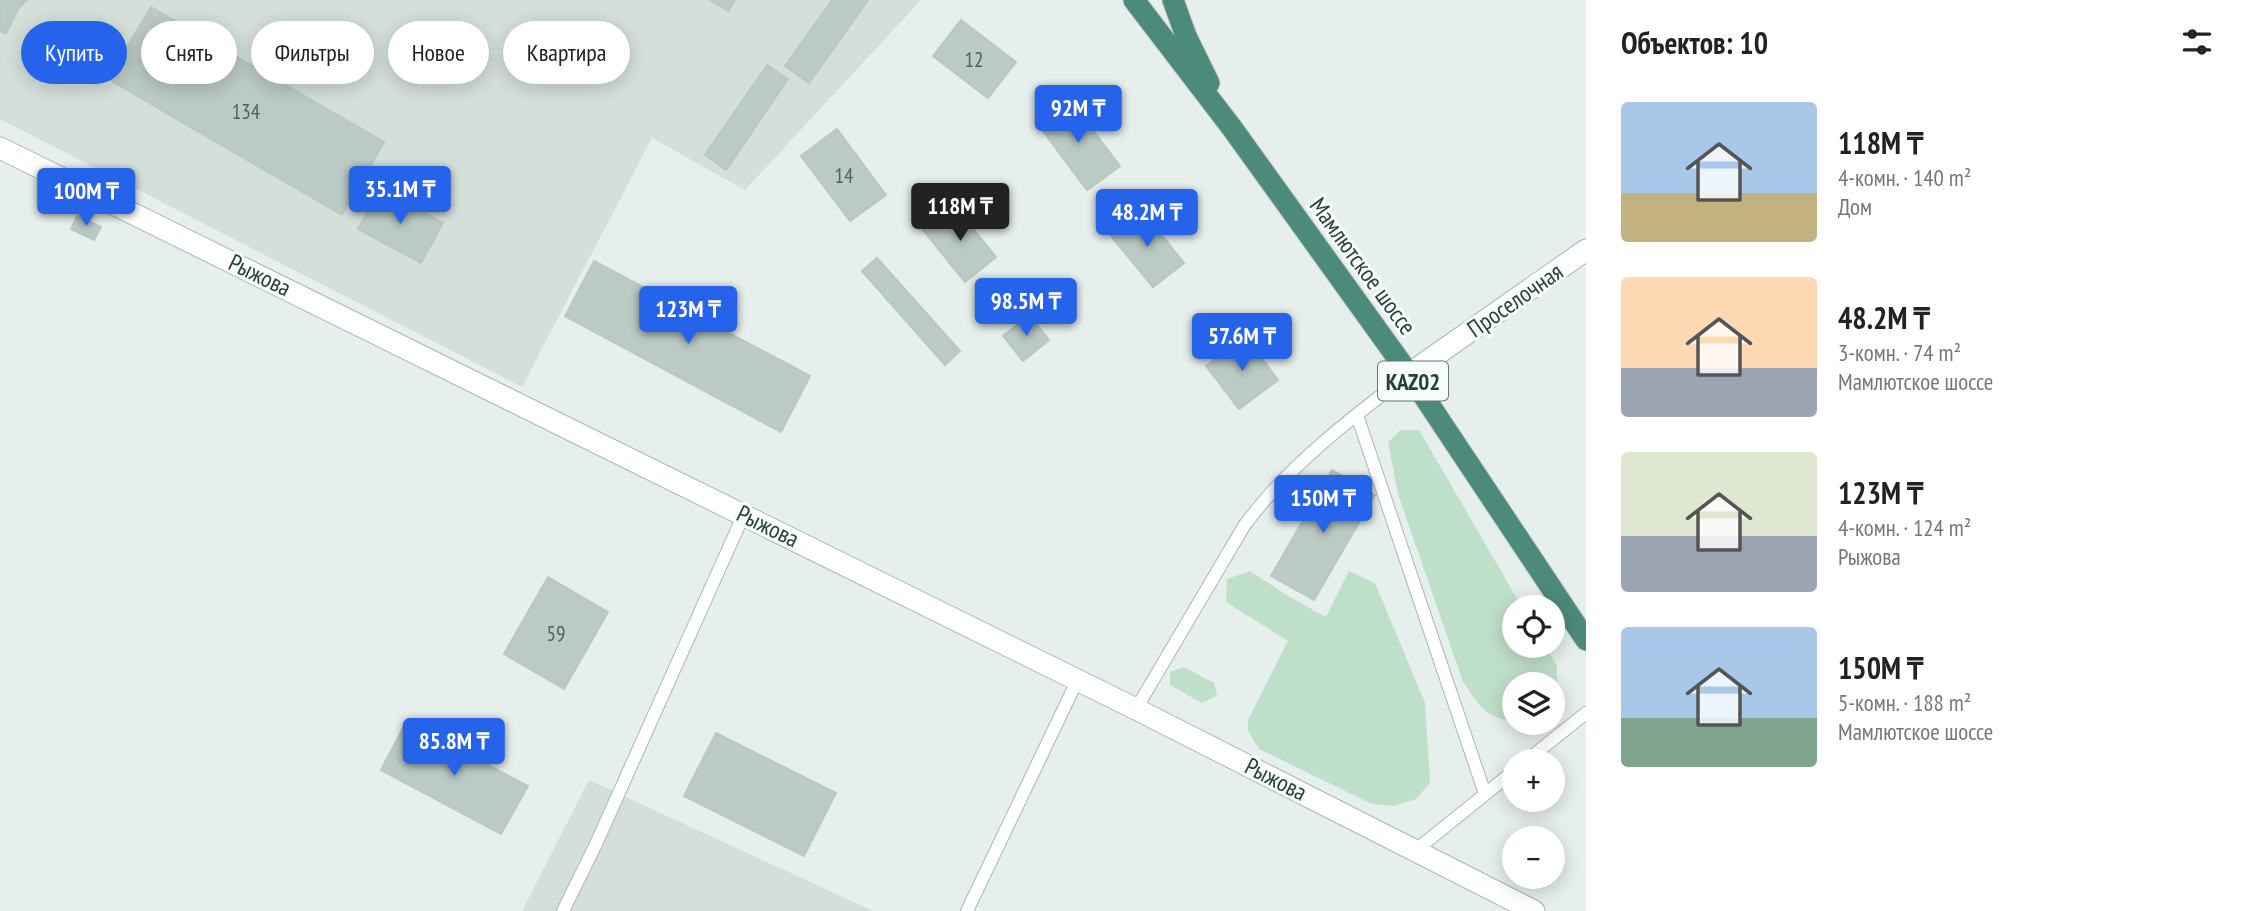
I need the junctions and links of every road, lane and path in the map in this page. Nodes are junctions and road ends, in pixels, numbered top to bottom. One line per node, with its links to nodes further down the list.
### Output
1 (1134, 0): 3 (highway, Мамлютское шоссе / KAZ02)
2 (1173, 0): 3 (highway, KAZ02)
3 (1232, 128): 6 (highway, Мамлютское шоссе / KAZ02)
4 (0, 148): 8 (street, Рыжова)
5 (1586, 250): 6 (street, Проселочная)
6 (1409, 374): 7 (lane); 9 (highway, Мамлютское шоссе / KAZ02)
7 (1357, 415): 11 (lane); 15 (lane)
8 (744, 514): 10 (street, Рыжова); 17 (lane)
9 (1586, 640)
10 (1077, 681): 11 (street, Рыжова); 18 (lane)
11 (1136, 709): 16 (street, Рыжова)
12 (1586, 713): 13 (lane)
13 (1541, 749)
14 (1502, 781): 15 (lane)
15 (1485, 794): 16 (lane)
16 (1416, 850): 19 (street, Рыжова)
17 (563, 911)
18 (967, 911)
19 (1534, 911)

